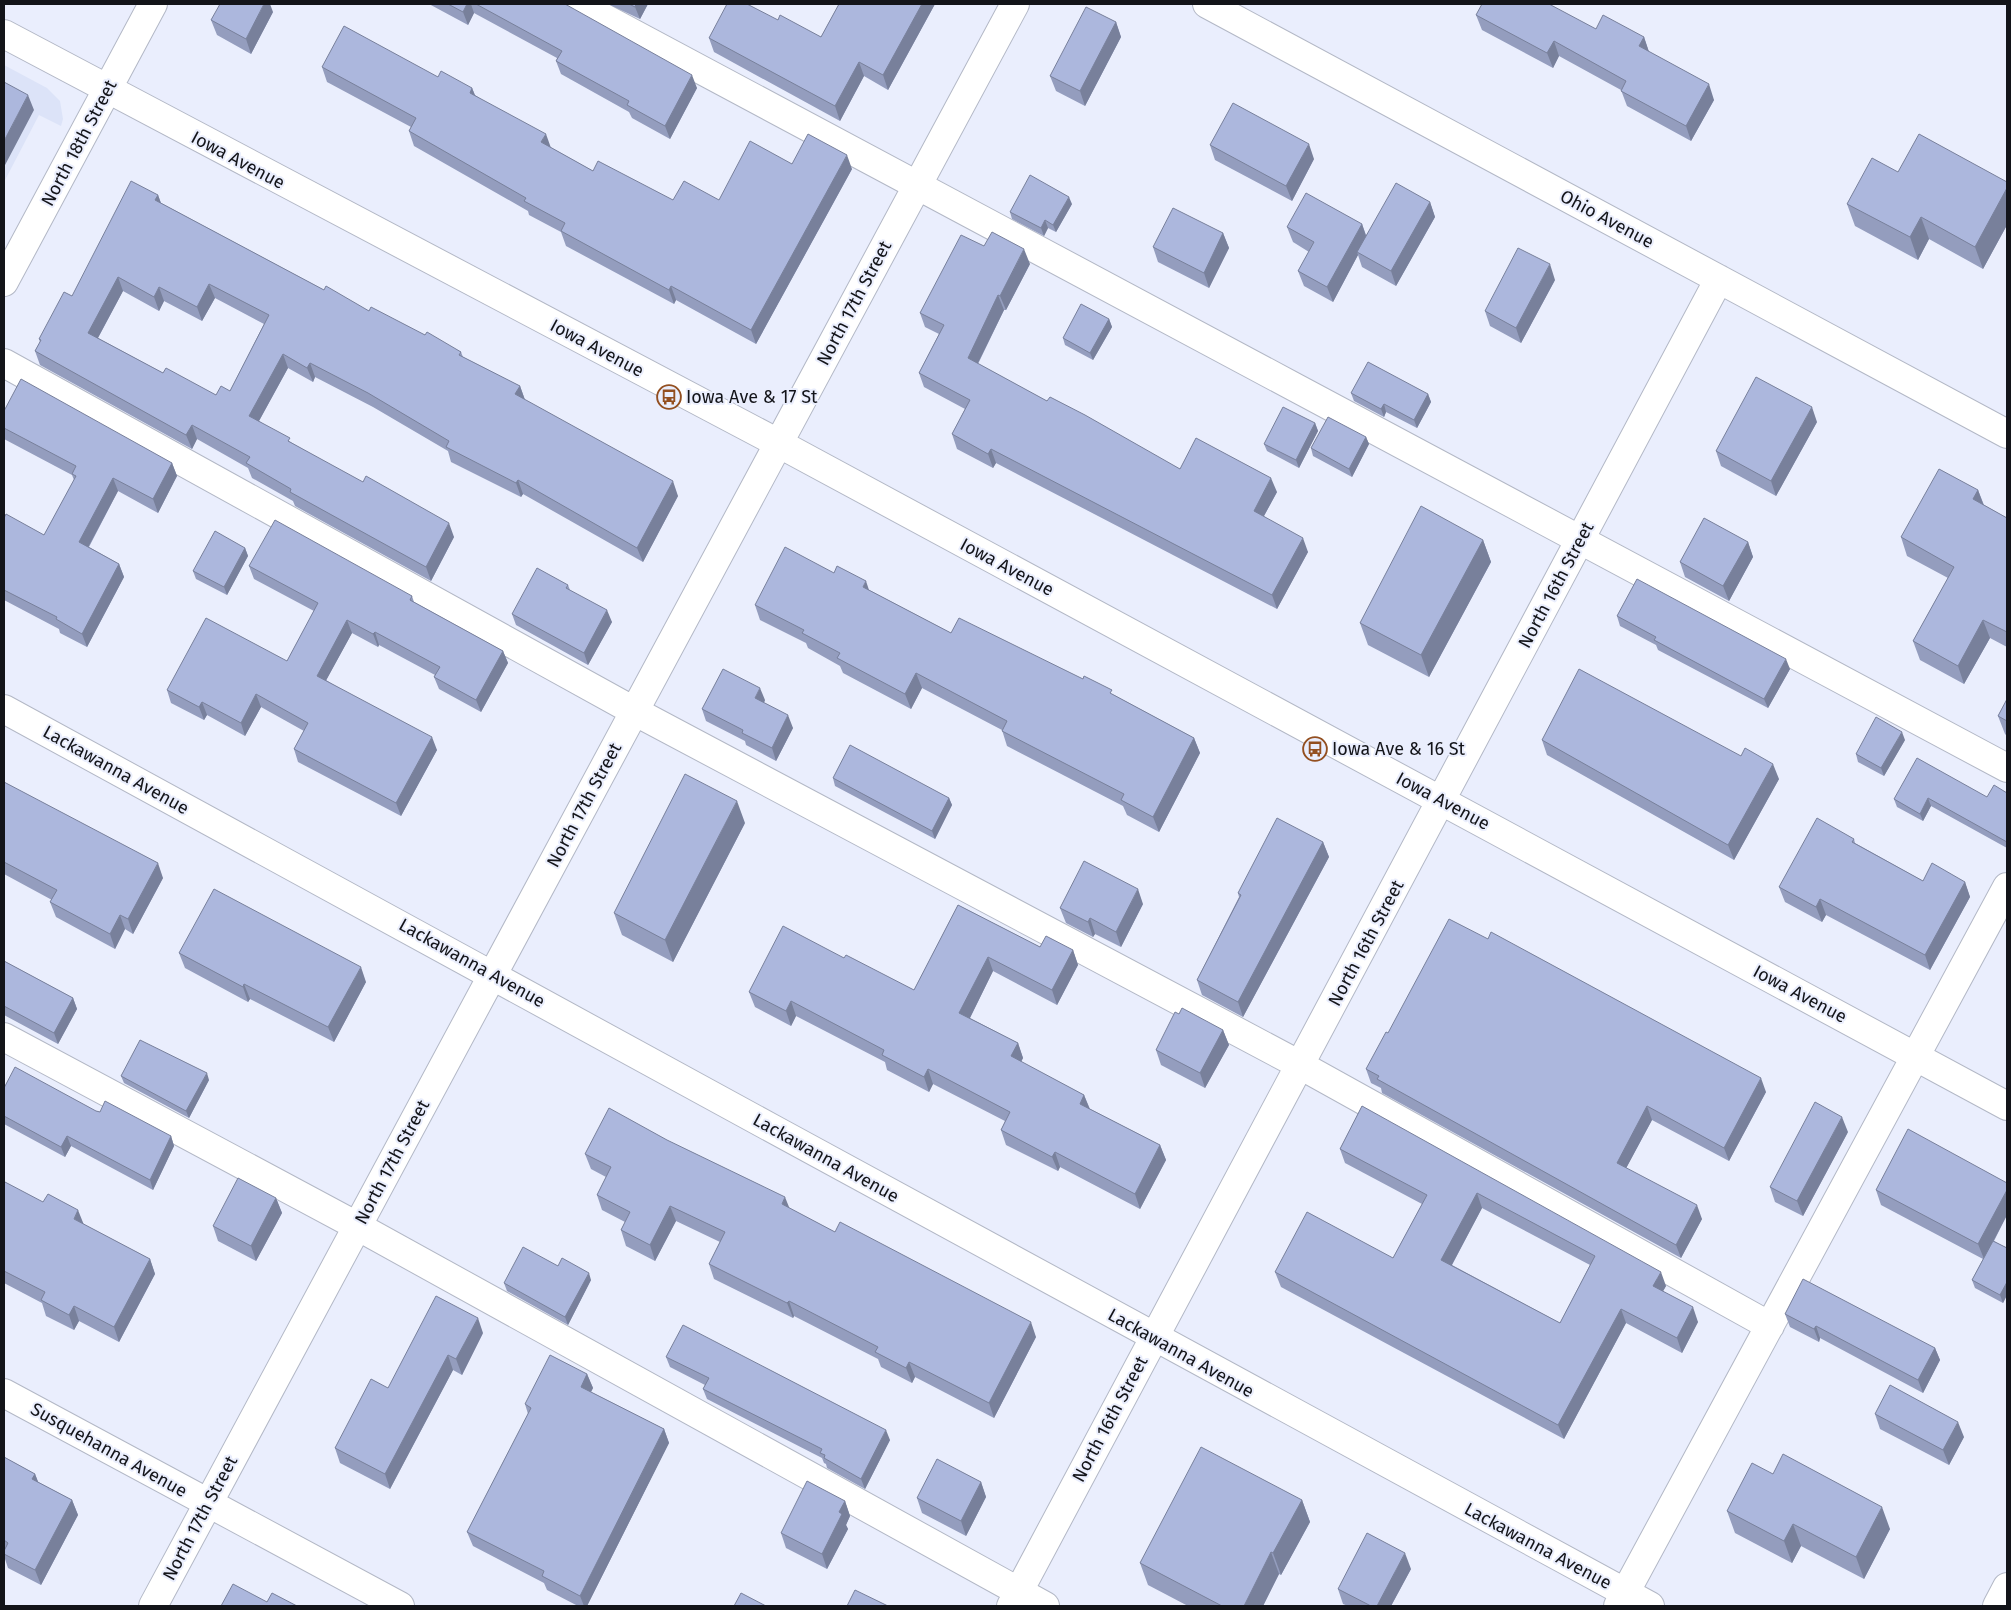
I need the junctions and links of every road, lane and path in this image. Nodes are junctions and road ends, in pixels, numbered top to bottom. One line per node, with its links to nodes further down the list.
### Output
1 (153, 4): 6 (street, North 18th Street)
2 (578, 4): 7 (street)
3 (1014, 4): 7 (street, North 17th Street)
4 (1207, 4): 8 (street, Ohio Avenue)
5 (4, 34): 6 (street, Iowa Avenue)
6 (107, 90): 9 (street, North 18th Street); 12 (street, Iowa Avenue)
7 (916, 186): 12 (street, North 17th Street); 13 (street)
8 (1719, 279): 11 (street, Ohio Avenue); 13 (street, North 16th Street)
9 (4, 282)
10 (4, 363): 15 (street)
11 (2007, 434)
12 (778, 443): 15 (street, North 17th Street); 17 (street, Iowa Avenue)
13 (1581, 538): 16 (street); 17 (street, North 16th Street)
14 (4, 709): 19 (street, Lackawanna Avenue)
15 (634, 711): 19 (street, North 17th Street); 22 (street)
16 (2007, 768)
17 (1442, 801): 21 (street, Iowa Avenue); 22 (street, North 16th Street)
18 (2007, 887): 21 (street)
19 (493, 974): 24 (street, North 17th Street); 26 (street, Lackawanna Avenue)
20 (4, 1037): 24 (street)
21 (1917, 1057): 23 (street, Iowa Avenue); 25 (street)
22 (1300, 1065): 25 (street); 26 (street, North 16th Street)
23 (2007, 1106)
24 (357, 1226): 28 (street, North 17th Street); 30 (street)
25 (1770, 1326): 31 (street)
26 (1153, 1338): 30 (street, North 16th Street); 31 (street, Lackawanna Avenue)
27 (4, 1393): 28 (street, Susquehanna Avenue)
28 (208, 1504): 32 (street, North 17th Street); 33 (street, Susquehanna Avenue)
29 (2007, 1587): 36 (street)
30 (1015, 1599): 34 (street)
31 (1622, 1600): 35 (street, Lackawanna Avenue)
32 (153, 1606)
33 (400, 1606)
34 (1045, 1606)
35 (1650, 1606)
36 (1997, 1606)

